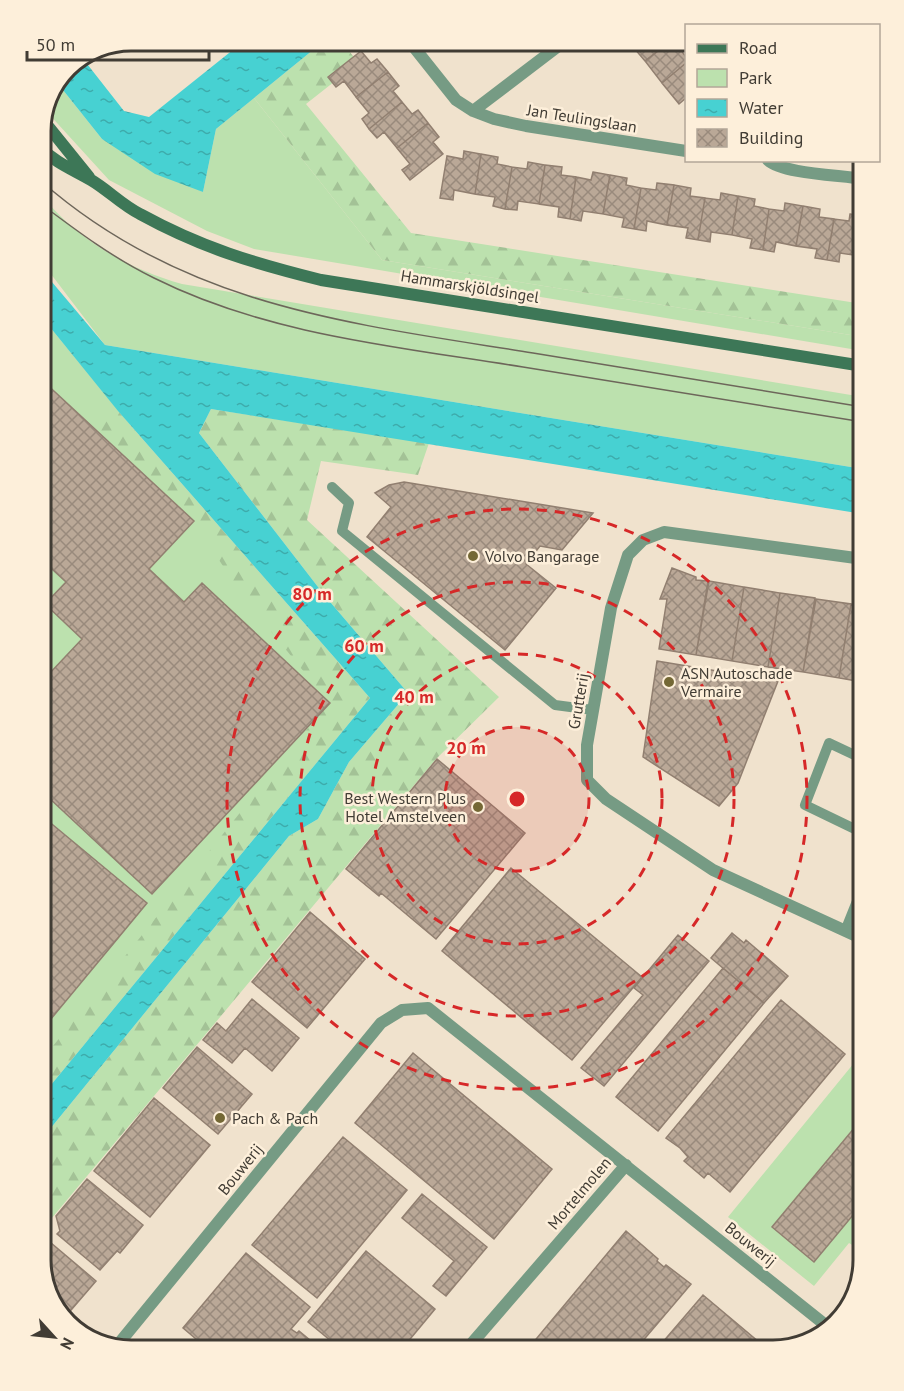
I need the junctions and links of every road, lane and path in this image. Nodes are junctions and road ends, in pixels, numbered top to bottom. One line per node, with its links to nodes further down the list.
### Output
1 (417, 51): 3 (street, Jan Teulingslaan)
2 (552, 51): 3 (street)
3 (473, 111): 5 (street, Jan Teulingslaan)
4 (51, 130): 9 (street, Hammarskjöldsingel)
5 (685, 151)
6 (51, 159): 9 (street, Hammarskjöldsingel)
7 (770, 162): 8 (street)
8 (853, 177)
9 (92, 180): 10 (street, Hammarskjöldsingel)
10 (853, 364)
11 (332, 487): 13 (lane)
12 (853, 558): 13 (street, Grutterij)
13 (593, 710): 17 (street, Grutterij)
14 (853, 754): 15 (lane)
15 (853, 828)
16 (853, 913): 17 (lane)
17 (845, 932): 18 (street, Grutterij)
18 (853, 935)
19 (428, 1008): 20 (street, Mortelmolen); 22 (street, Bouwerij)
20 (626, 1165): 21 (street, Bouwerij); 23 (street, Mortelmolen)
21 (822, 1322)
22 (122, 1339)
23 (475, 1340)

